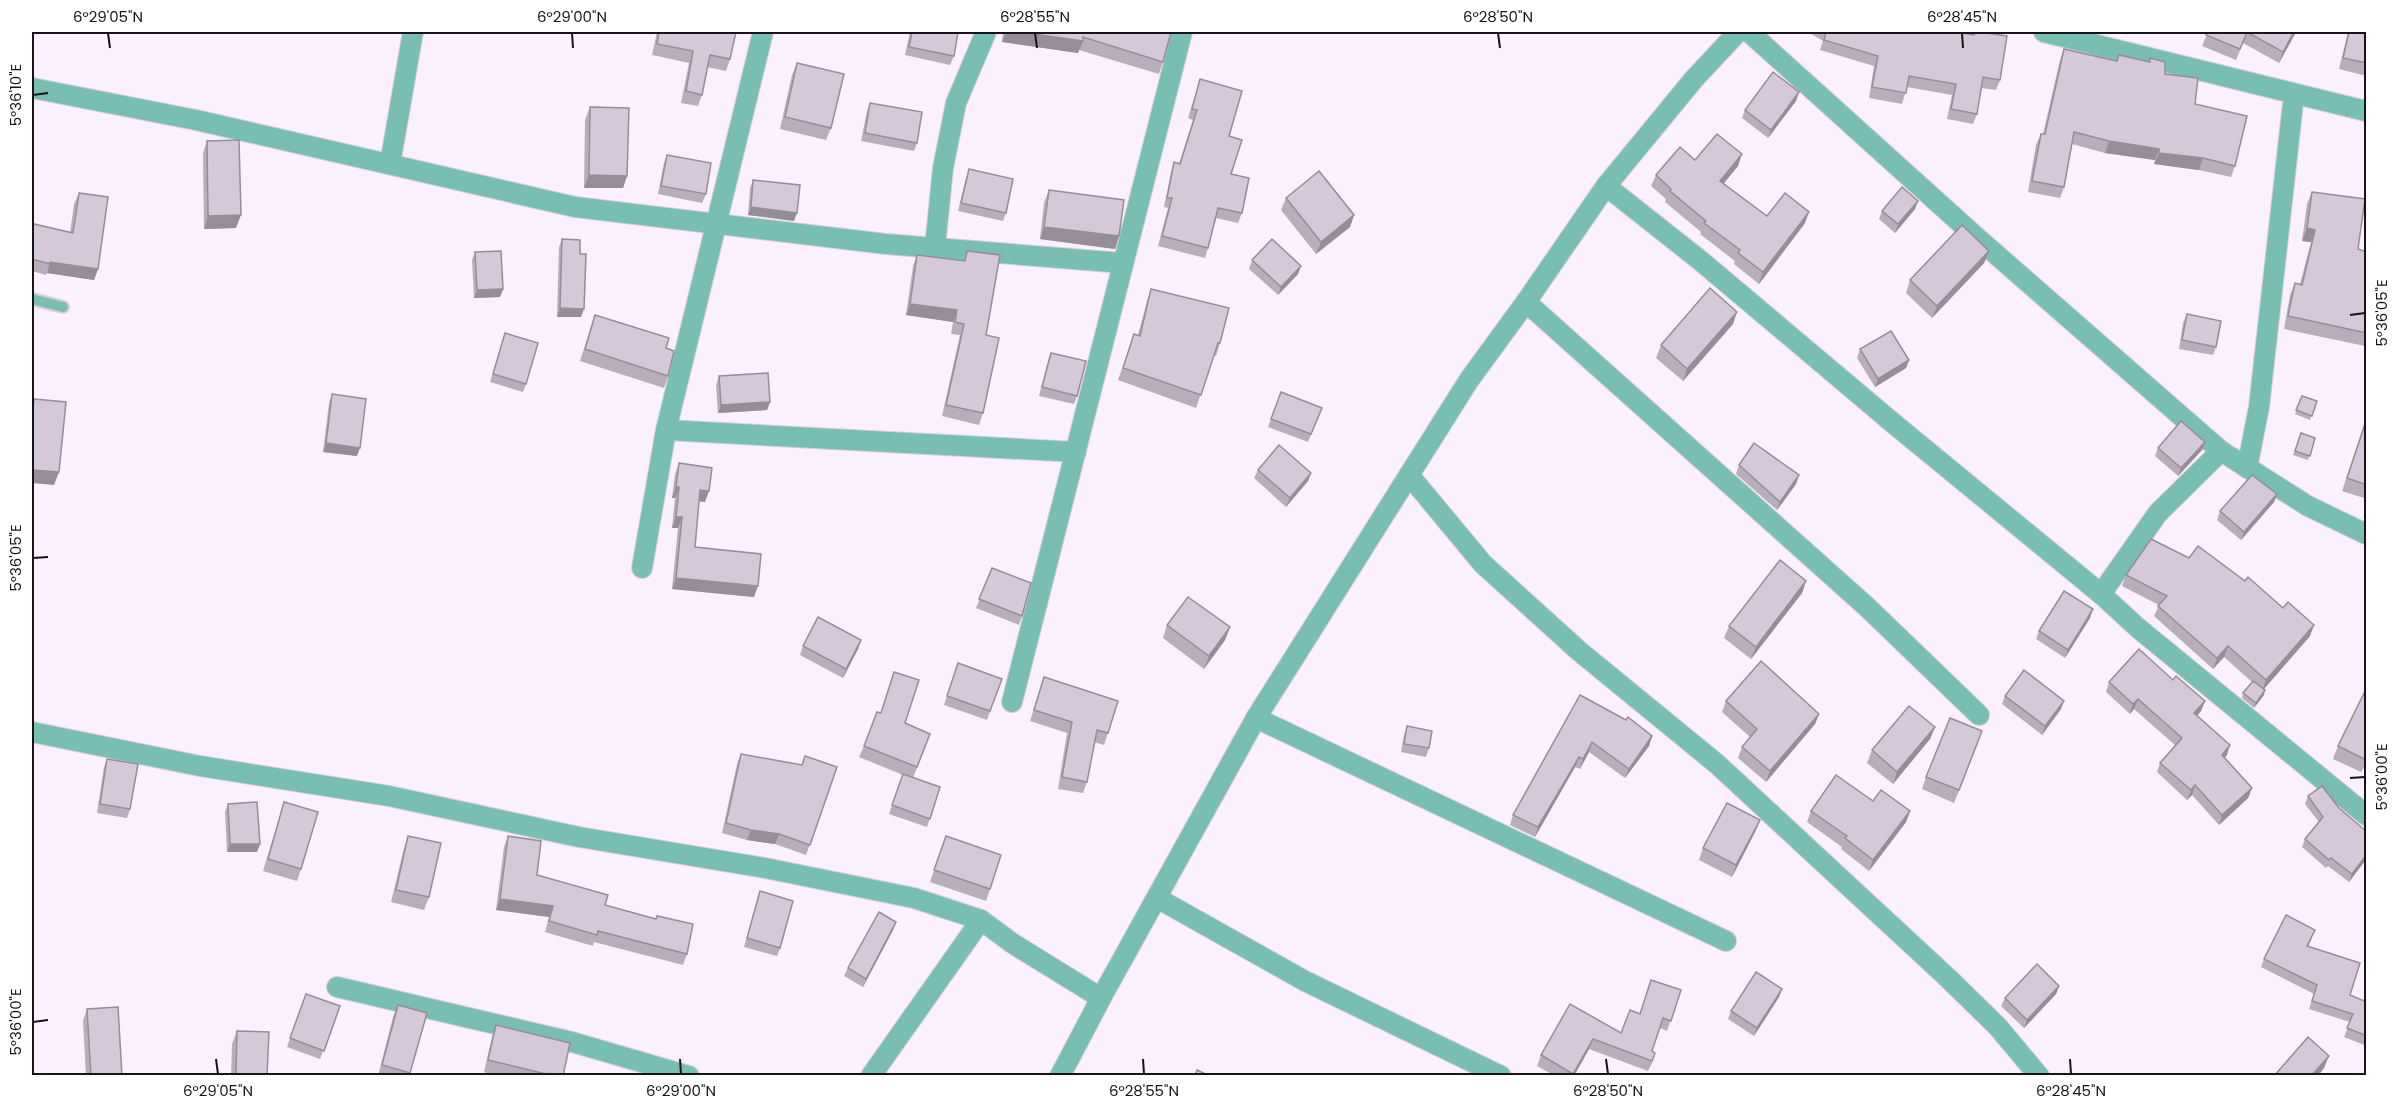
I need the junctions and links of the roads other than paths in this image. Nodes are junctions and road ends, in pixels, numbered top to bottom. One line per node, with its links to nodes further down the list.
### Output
1 (413, 32): 11 (street)
2 (763, 32): 13 (street)
3 (986, 32): 14 (street)
4 (1182, 32): 15 (street)
5 (1738, 32): 12 (street)
6 (1749, 32): 20 (street)
7 (2044, 32): 9 (street)
8 (32, 88): 11 (street)
9 (2294, 94): 10 (street); 22 (street)
10 (2367, 111)
11 (390, 164): 13 (street)
12 (1606, 186): 17 (street); 26 (street)
13 (718, 223): 14 (street); 19 (street)
14 (935, 247): 15 (street)
15 (1123, 263): 21 (street)
16 (32, 299): 18 (lane)
17 (1526, 302): 23 (street); 28 (street)
18 (63, 307)
19 (666, 430): 21 (street); 25 (street)
20 (2221, 451): 22 (street); 26 (street)
21 (1076, 452): 27 (street)
22 (2247, 468): 24 (street)
23 (1409, 475): 29 (street); 41 (street)
24 (2367, 534)
25 (642, 568)
26 (2101, 594): 31 (street)
27 (1012, 702)
28 (1980, 714)
29 (1256, 718): 32 (street); 34 (street)
30 (32, 732): 33 (street)
31 (2367, 815)
32 (1157, 898): 36 (street); 40 (street)
33 (981, 920): 36 (street); 38 (street)
34 (1726, 941)
35 (336, 987): 37 (street)
36 (1101, 998): 39 (street)
37 (689, 1076)
38 (871, 1076)
39 (1060, 1076)
40 (1501, 1076)
41 (2039, 1076)

